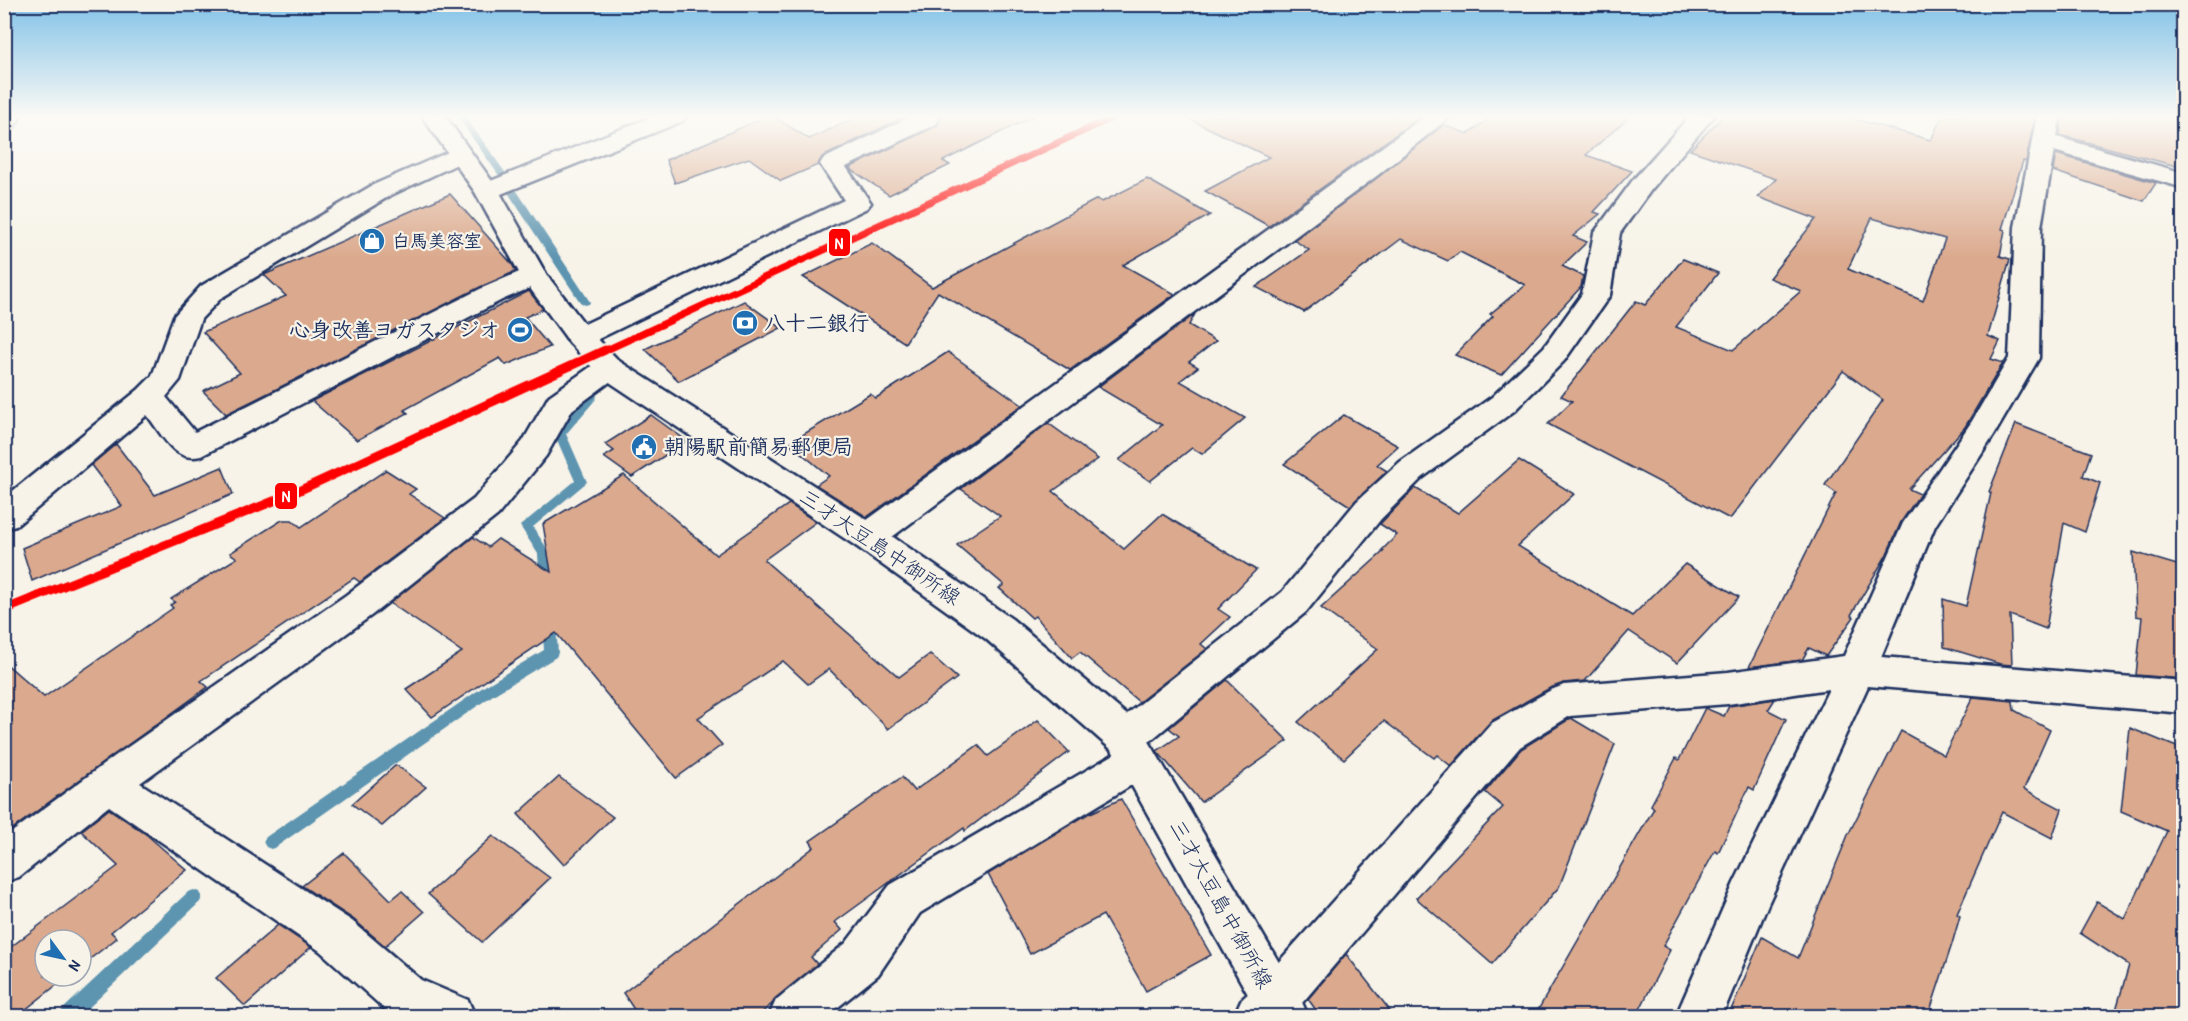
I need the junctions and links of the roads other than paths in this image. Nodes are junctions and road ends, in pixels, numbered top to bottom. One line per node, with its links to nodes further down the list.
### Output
1 (439, 164): 14 (street)
2 (467, 164): 10 (street, 三才大豆島中御所線)
3 (554, 164): 10 (street)
4 (833, 164): 12 (street)
5 (1378, 164): 16 (street)
6 (1661, 164): 19 (street)
7 (2040, 164): 17 (street)
8 (2138, 164): 9 (street)
9 (2184, 181)
10 (487, 190): 11 (street, 三才大豆島中御所線)
11 (534, 276): 12 (street, 三才大豆島中御所線); 14 (street)
12 (580, 337): 13 (street, 三才大豆島中御所線)
13 (609, 368): 16 (street, 三才大豆島中御所線); 20 (street)
14 (149, 397): 15 (street)
15 (4, 517)
16 (868, 537): 19 (street, 三才大豆島中御所線)
17 (1857, 670): 18 (street); 22 (street); 25 (street)
18 (2184, 697)
19 (1132, 749): 22 (street, 三才大豆島中御所線); 24 (street)
20 (110, 784): 21 (street); 23 (street)
21 (4, 863)
22 (1272, 1011)
23 (452, 1017)
24 (792, 1017)
25 (1699, 1017)

